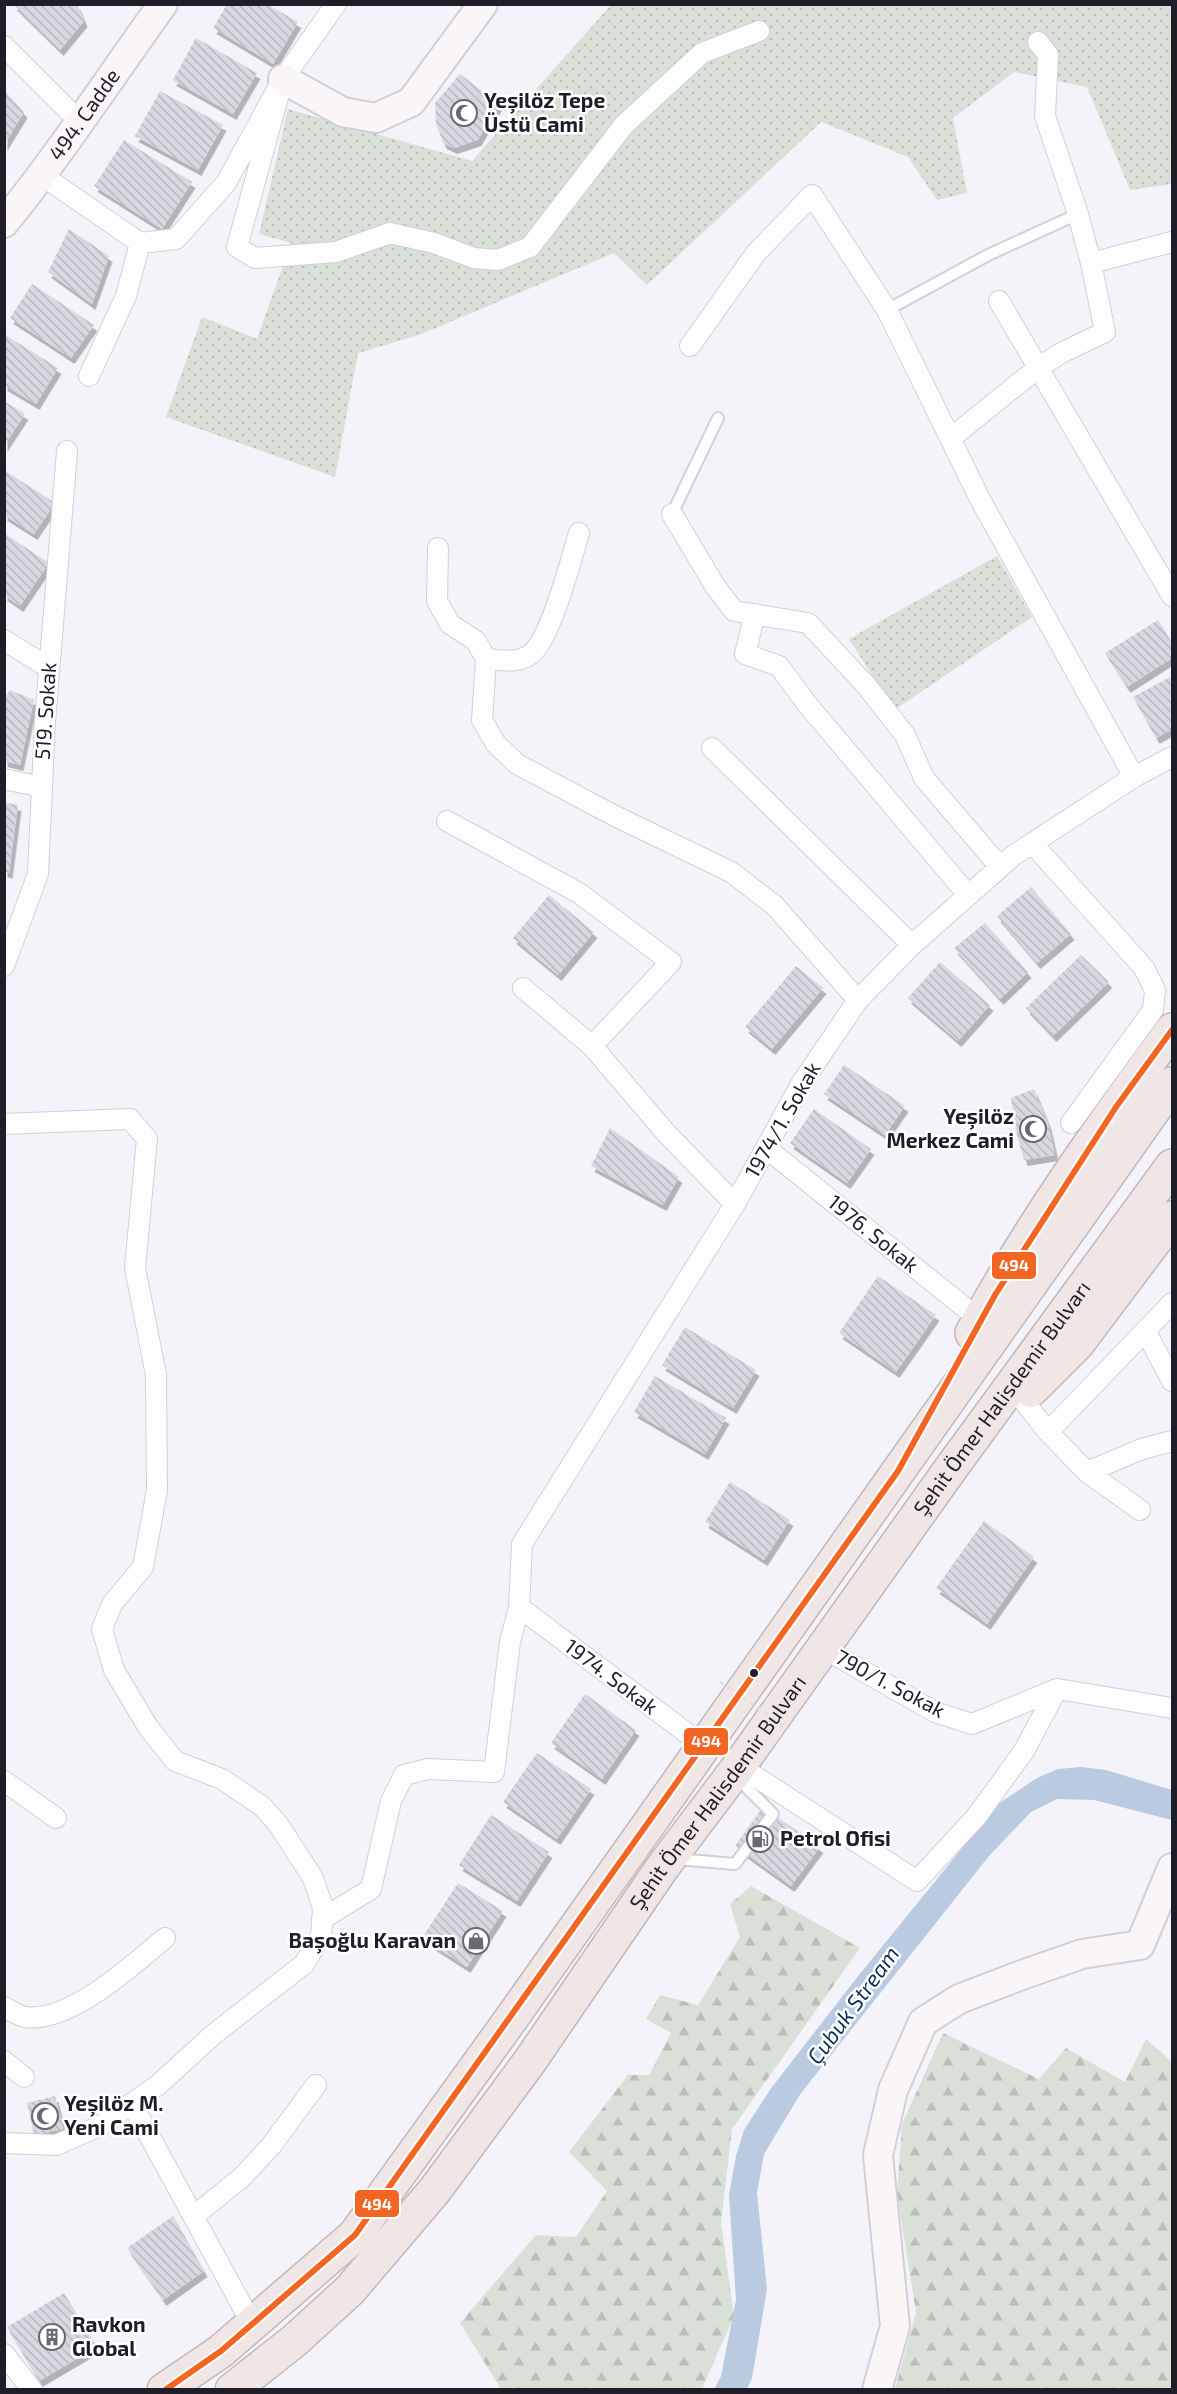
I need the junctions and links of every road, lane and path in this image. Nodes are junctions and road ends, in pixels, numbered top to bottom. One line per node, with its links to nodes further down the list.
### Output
1 (163, 4): 8 (street, 494. Cadde)
2 (336, 4): 7 (street)
3 (483, 4): 7 (street)
4 (759, 31): 7 (street)
5 (1038, 42): 10 (street)
6 (4, 46): 8 (street)
7 (283, 79): 13 (street)
8 (79, 121): 9 (street, 494. Cadde)
9 (43, 176): 11 (street, 494. Cadde); 13 (street)
10 (1078, 214): 14 (street); 16 (lane)
11 (4, 223)
12 (1173, 242): 14 (street)
13 (140, 243): 19 (street)
14 (1091, 263): 18 (street)
15 (999, 301): 18 (street)
16 (887, 310): 17 (street); 21 (street)
17 (690, 346)
18 (1039, 367): 21 (street); 26 (street)
19 (89, 376)
20 (718, 418): 23 (lane)
21 (951, 438): 33 (street)
22 (67, 451): 30 (street, 519. Sokak)
23 (672, 514): 27 (street)
24 (579, 533): 29 (street)
25 (438, 548): 29 (street)
26 (1173, 596)
27 (755, 614): 38 (street); 39 (street)
28 (4, 640): 30 (street)
29 (486, 659): 43 (street)
30 (49, 668): 35 (street, 519. Sokak)
31 (711, 748): 40 (street)
32 (1173, 757): 33 (street, 1974/1. Sokak)
33 (1134, 777): 37 (street, 1974/1. Sokak)
34 (4, 779): 35 (street)
35 (42, 787): 41 (street, 519. Sokak)
36 (447, 821): 45 (street)
37 (1032, 843): 38 (street, 1974/1. Sokak); 47 (street)
38 (1000, 867): 39 (street, 1974/1. Sokak)
39 (968, 895): 40 (street, 1974/1. Sokak)
40 (912, 945): 43 (street, 1974/1. Sokak)
41 (4, 966)
42 (523, 988): 45 (street)
43 (858, 1000): 49 (street, 1974/1. Sokak)
44 (1173, 1030): 54 (highway, Şehit Ömer Halisdemir Bulvarı)
45 (592, 1046): 51 (street)
46 (1173, 1084): 60 (highway, Şehit Ömer Halisdemir Bulvarı)
47 (1071, 1123)
48 (4, 1124): 76 (street)
49 (766, 1148): 51 (street, 1974/1. Sokak); 54 (street, 1976. Sokak)
50 (1173, 1166): 61 (highway, Şehit Ömer Halisdemir Bulvarı)
51 (735, 1204): 64 (street, 1974/1. Sokak)
52 (1173, 1218): 57 (highway)
53 (1173, 1303): 55 (street)
54 (980, 1319): 60 (highway, Şehit Ömer Halisdemir Bulvarı)
55 (1146, 1332): 56 (street); 58 (street)
56 (1173, 1381)
57 (1022, 1399): 58 (street); 61 (highway)
58 (1048, 1432): 62 (street)
59 (1173, 1441): 62 (street)
60 (898, 1471): 70 (highway, Şehit Ömer Halisdemir Bulvarı)
61 (949, 1472): 65 (highway, Şehit Ömer Halisdemir Bulvarı)
62 (1087, 1472): 63 (street)
63 (1140, 1510)
64 (519, 1607): 70 (street, 1974. Sokak); 76 (street)
65 (823, 1648): 67 (street, 790/1. Sokak); 71 (highway, Şehit Ömer Halisdemir Bulvarı)
66 (720, 1682): 69 (path, bridge)
67 (1058, 1689): 68 (street); 71 (street)
68 (1173, 1708)
69 (784, 1726)
70 (704, 1746): 85 (highway, Şehit Ömer Halisdemir Bulvarı)
71 (737, 1770): 74 (highway, Şehit Ömer Halisdemir Bulvarı); 74 (lane)
72 (4, 1781): 73 (street)
73 (56, 1818)
74 (670, 1858): 87 (highway, Şehit Ömer Halisdemir Bulvarı)
75 (1173, 1868): 88 (street)
76 (322, 1919): 82 (street)
77 (165, 1938): 78 (street)
78 (4, 2007)
79 (4, 2061): 80 (street)
80 (24, 2077)
81 (316, 2085): 84 (street)
82 (132, 2104): 83 (street); 84 (street)
83 (4, 2143)
84 (194, 2216): 85 (street)
85 (252, 2324): 90 (highway, Şehit Ömer Halisdemir Bulvarı)
86 (4, 2354): 89 (street)
87 (263, 2379): 91 (highway, Şehit Ömer Halisdemir Bulvarı)
88 (877, 2389)
89 (32, 2390)
90 (164, 2390)
91 (232, 2390)

